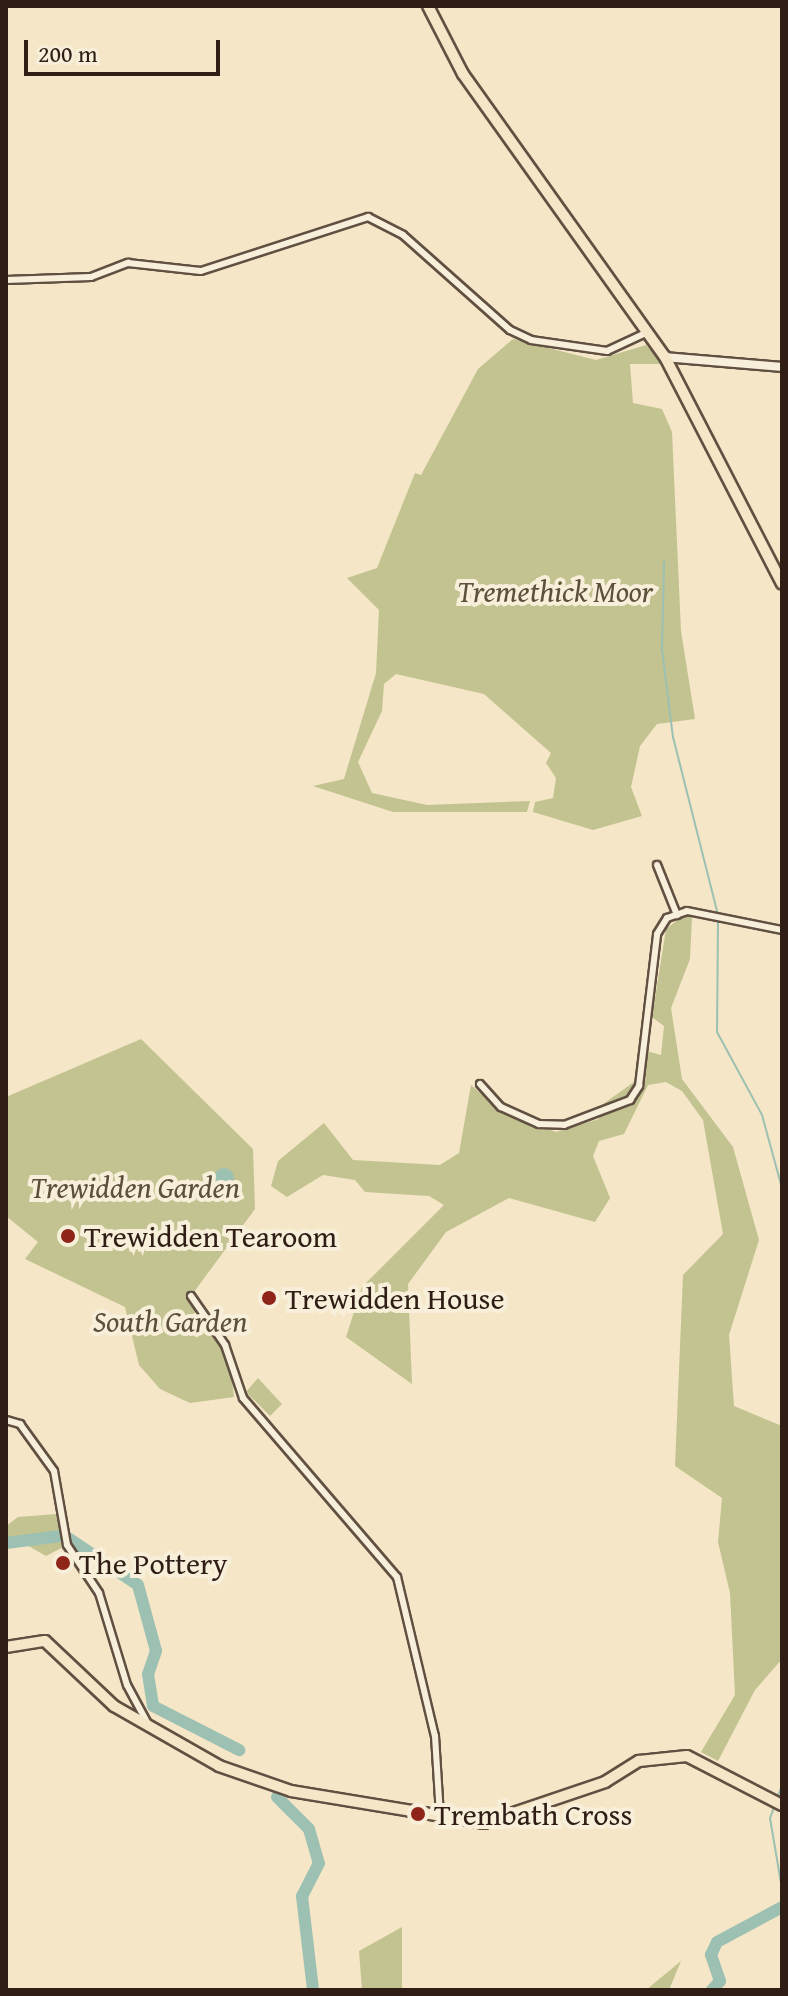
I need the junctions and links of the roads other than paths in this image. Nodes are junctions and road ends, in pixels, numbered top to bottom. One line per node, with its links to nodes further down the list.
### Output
1 (428, 6): 3 (main road)
2 (6, 280): 3 (street)
3 (648, 332): 4 (main road)
4 (665, 357): 5 (street); 6 (main road)
5 (782, 367)
6 (782, 584)
7 (657, 865): 8 (street)
8 (677, 915): 9 (street); 10 (street)
9 (782, 930)
10 (480, 1084)
11 (191, 1296): 16 (street)
12 (6, 1420): 14 (street)
13 (6, 1647): 14 (main road)
14 (148, 1724): 16 (main road)
15 (778, 1803): 16 (main road)
16 (440, 1815)

